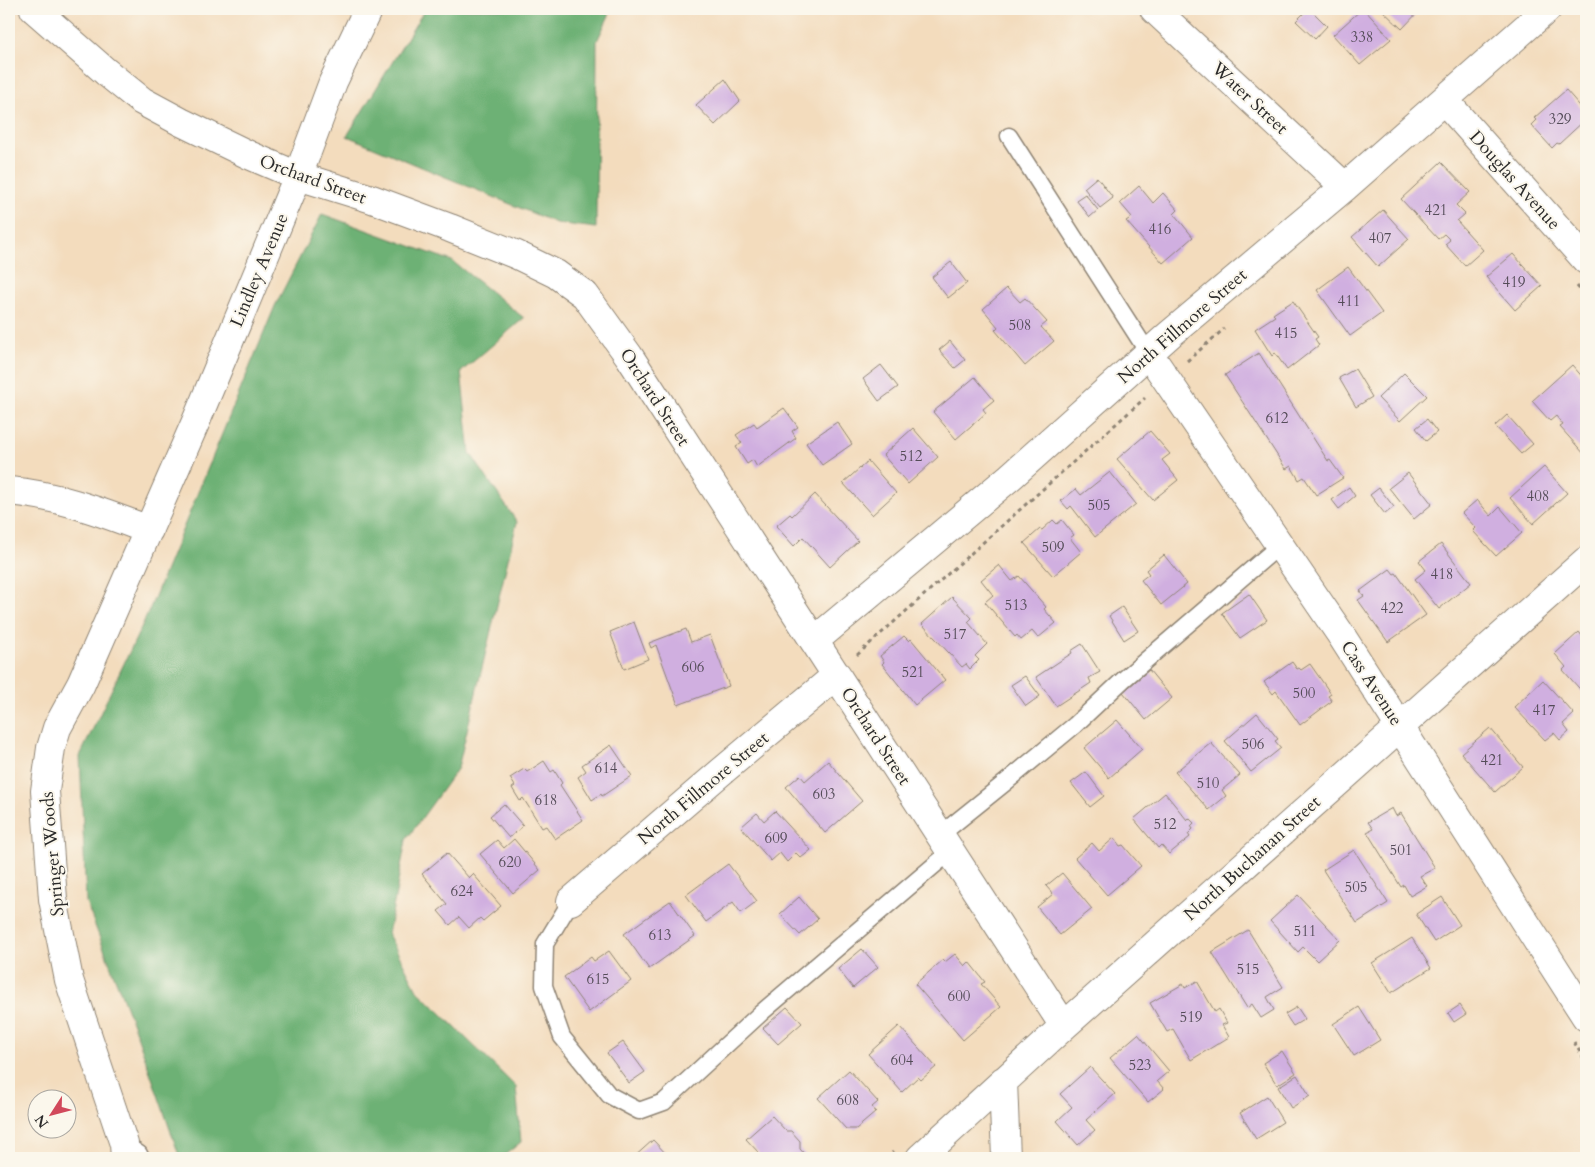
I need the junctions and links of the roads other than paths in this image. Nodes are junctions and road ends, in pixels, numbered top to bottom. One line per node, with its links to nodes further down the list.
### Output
1 (34, 9): 7 (street, Orchard Street)
2 (368, 9): 7 (street, Lindley Avenue)
3 (1154, 9): 8 (street, Water Street)
4 (1547, 9): 5 (street, North Fillmore Street)
5 (1444, 100): 8 (street, North Fillmore Street); 9 (street, Douglas Avenue)
6 (1010, 136): 10 (lane)
7 (298, 176): 12 (street, Lindley Avenue); 15 (street, Orchard Street)
8 (1345, 188): 10 (street, North Fillmore Street)
9 (1580, 272)
10 (1149, 354): 13 (street, Cass Avenue); 15 (street, North Fillmore Street)
11 (9, 491): 12 (street)
12 (149, 530): 23 (street, Springer Woods)
13 (1280, 545): 17 (street, Cass Avenue); 18 (lane)
14 (1586, 561): 17 (street, North Buchanan Street)
15 (814, 641): 16 (street, Orchard Street)
16 (837, 676): 18 (street, Orchard Street); 19 (street, North Fillmore Street)
17 (1400, 726): 20 (street, Cass Avenue); 21 (street, North Buchanan Street)
18 (945, 843): 19 (lane); 21 (street, Orchard Street)
19 (571, 901)
20 (1586, 1017)
21 (1064, 1026): 22 (street, North Buchanan Street)
22 (1003, 1081): 24 (street, North Buchanan Street); 25 (street)
23 (130, 1153)
24 (908, 1153)
25 (1006, 1158)

